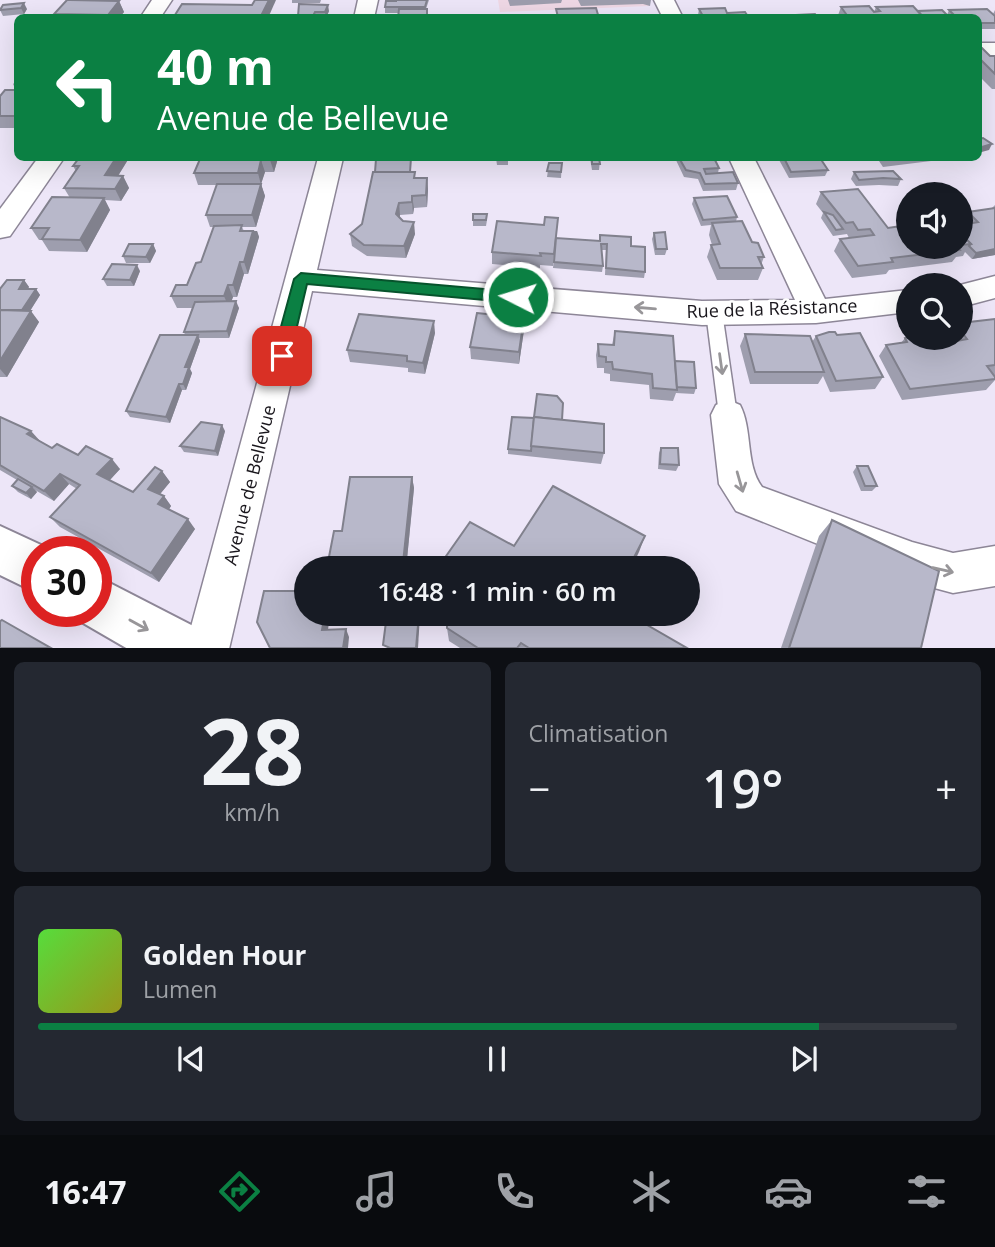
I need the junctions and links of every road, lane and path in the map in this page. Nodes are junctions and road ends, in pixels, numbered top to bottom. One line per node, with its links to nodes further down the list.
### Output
1 (49, 161): 4 (street)
2 (329, 161): 5 (street, Avenue de Bellevue)
3 (743, 161): 9 (street)
4 (4, 217)
5 (301, 279): 10 (street, Rue de la Résistance, one-way to 5); 17 (street, Avenue de Bellevue)
6 (995, 287): 7 (street)
7 (973, 293)
8 (896, 302): 9 (street, Rue de la Résistance)
9 (816, 311): 10 (street, Rue de la Résistance)
10 (714, 312): 11 (lane, one-way to 11)
11 (729, 415): 14 (street, one-way to 14)
12 (0, 549): 13 (street)
13 (21, 560)
14 (995, 566)
15 (112, 611): 16 (street, one-way to 16)
16 (180, 648)
17 (207, 648)

